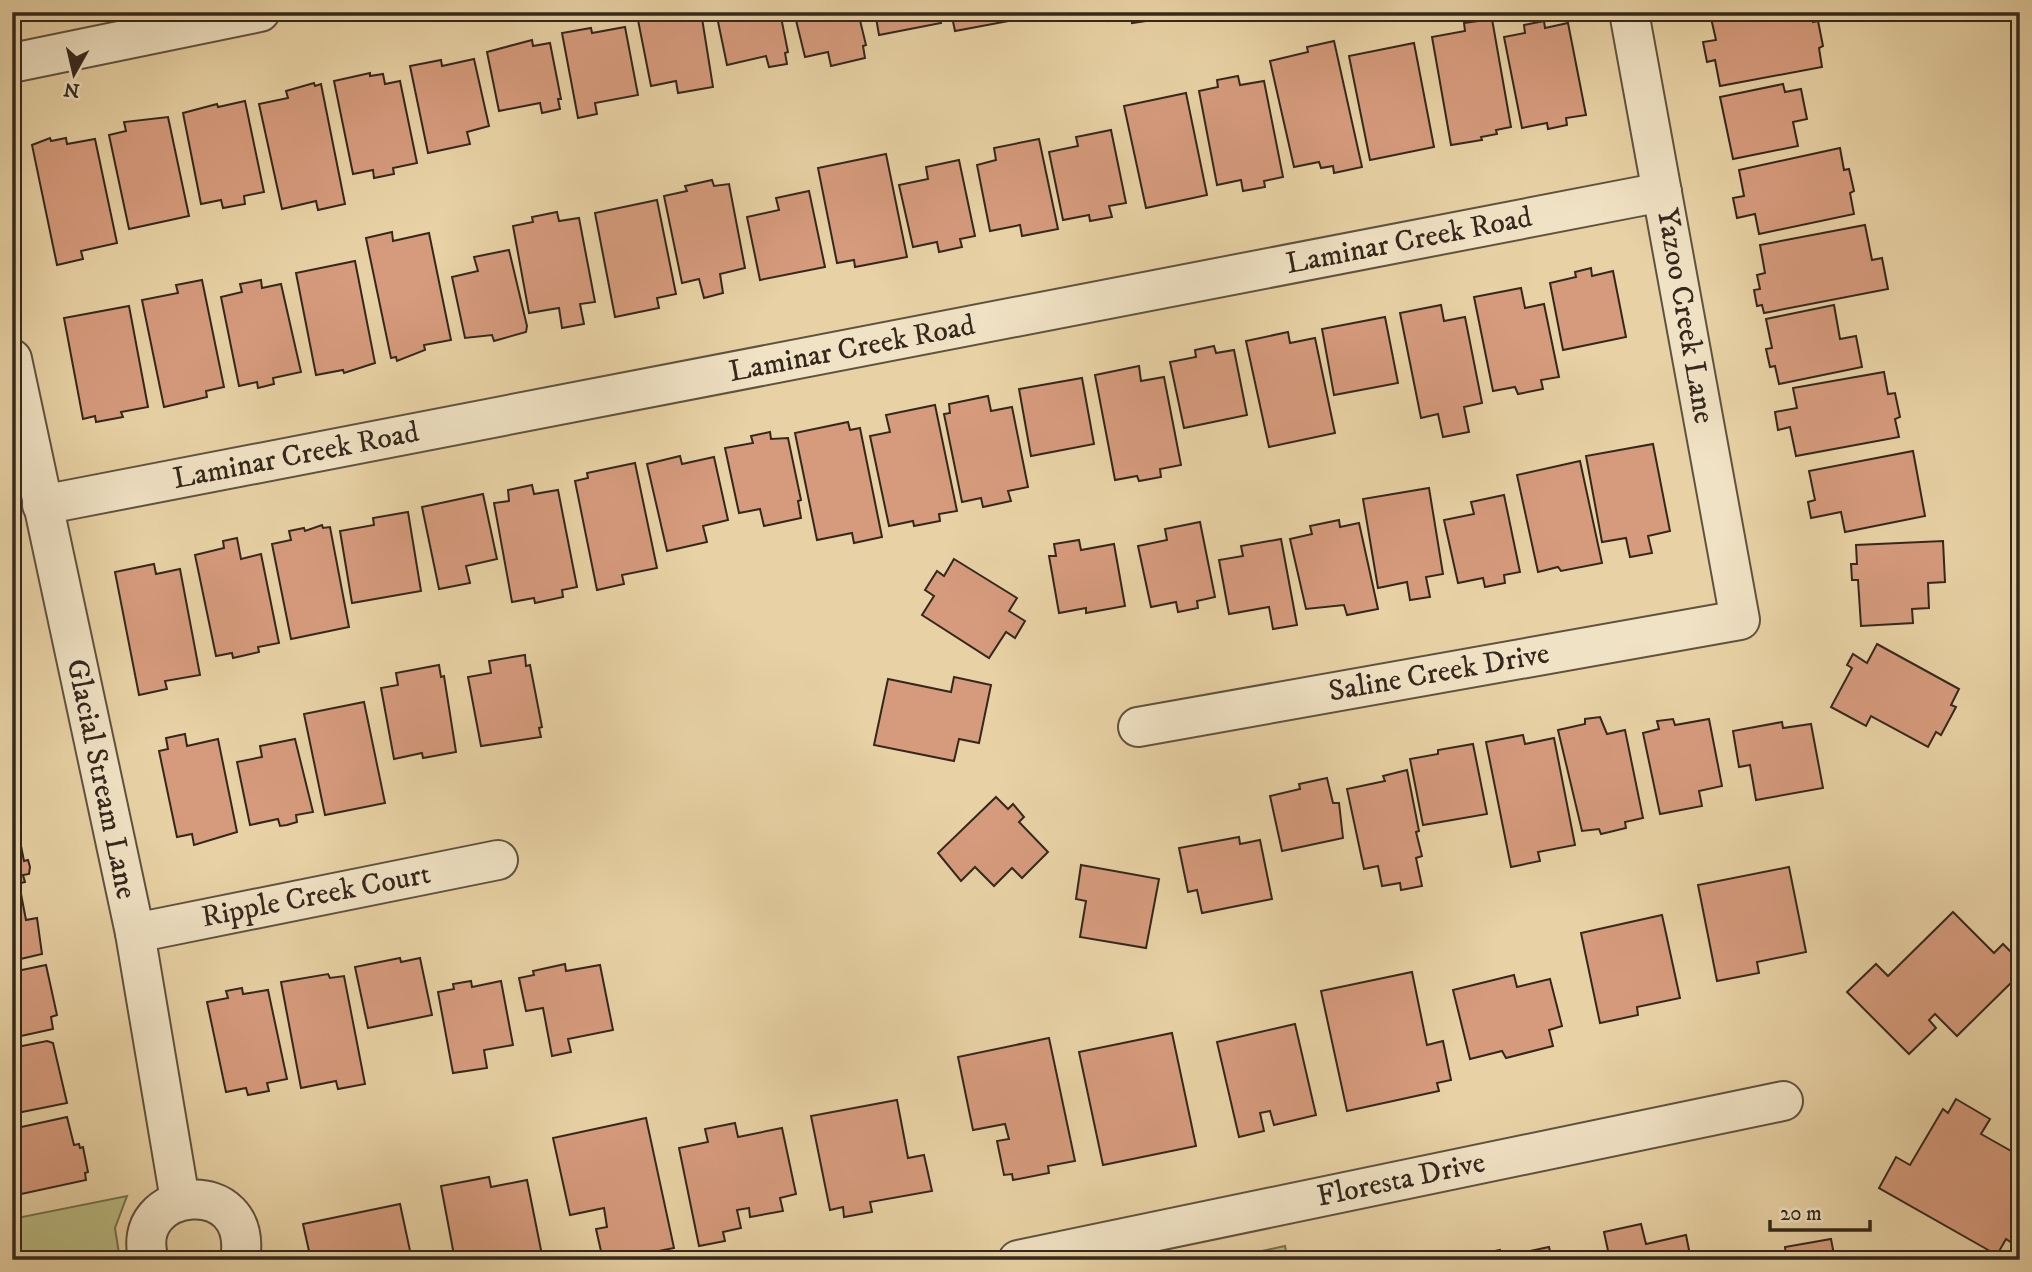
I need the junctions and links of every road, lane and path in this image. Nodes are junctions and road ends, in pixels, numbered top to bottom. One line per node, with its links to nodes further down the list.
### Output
1 (260, 12): 3 (street)
2 (1629, 12): 4 (street, Yazoo Creek Lane)
3 (12, 63)
4 (1662, 192): 6 (street, Laminar Creek Road); 7 (street, Yazoo Creek Lane)
5 (12, 359): 6 (street, Glacial Stream Lane)
6 (43, 505): 10 (street, Glacial Stream Lane)
7 (1740, 620): 8 (street, Saline Creek Drive)
8 (1138, 727)
9 (498, 860): 10 (street, Ripple Creek Court)
10 (135, 933): 12 (street, Glacial Stream Lane)
11 (1783, 1101): 15 (street, Floresta Drive)
12 (180, 1200): 13 (street); 14 (street)
13 (149, 1260)
14 (240, 1260)
15 (1018, 1260)

